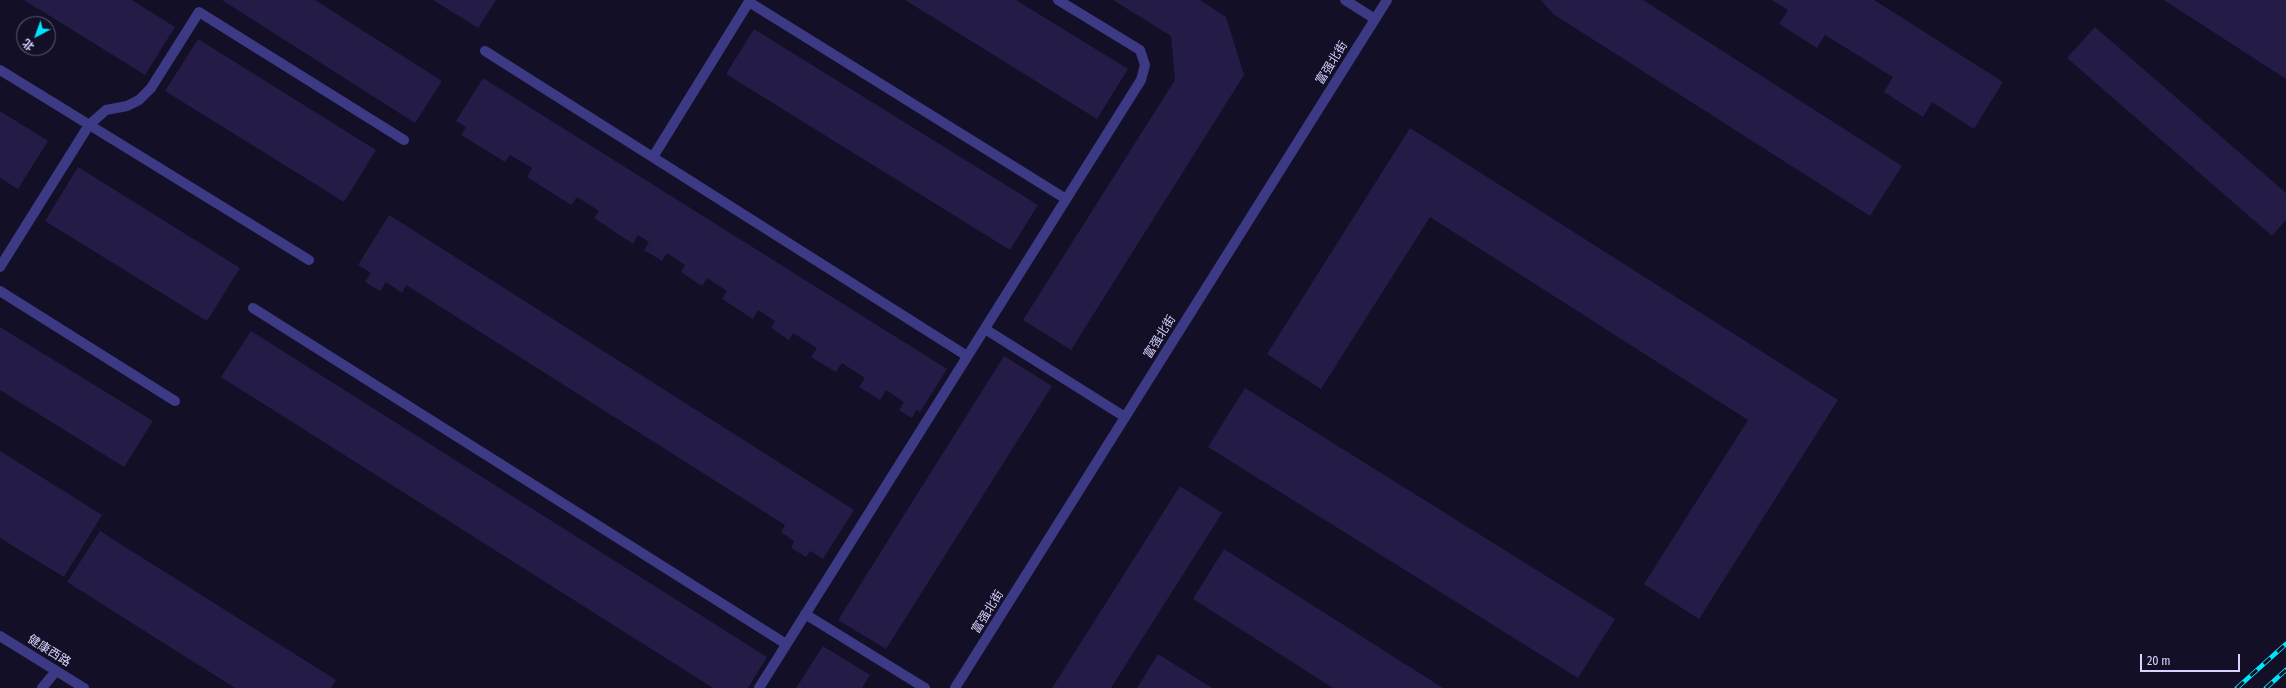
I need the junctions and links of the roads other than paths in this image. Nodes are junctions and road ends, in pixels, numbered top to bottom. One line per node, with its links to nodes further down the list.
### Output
1 (1058, 0): 11 (street)
2 (1346, 0): 5 (street)
3 (1387, 0): 5 (street, 富强北街)
4 (750, 1): 10 (street); 11 (street)
5 (1375, 19): 19 (street, 富强北街)
6 (485, 51): 10 (street)
7 (0, 70): 8 (street)
8 (89, 125): 9 (street); 12 (street); 13 (street)
9 (404, 140)
10 (653, 157): 17 (street)
11 (1066, 199): 16 (street)
12 (309, 260)
13 (0, 267)
14 (0, 291): 18 (street)
15 (253, 308): 22 (street)
16 (984, 329): 17 (street); 19 (street)
17 (967, 356): 20 (street)
18 (175, 401)
19 (1125, 417): 28 (street, 富强北街)
20 (805, 614): 22 (street); 27 (street)
21 (0, 636): 23 (street, 健康西路)
22 (786, 644): 26 (street)
23 (56, 671): 24 (street); 25 (street, 健康西路)
24 (42, 688)
25 (84, 688)
26 (759, 688)
27 (924, 688)
28 (955, 688)

